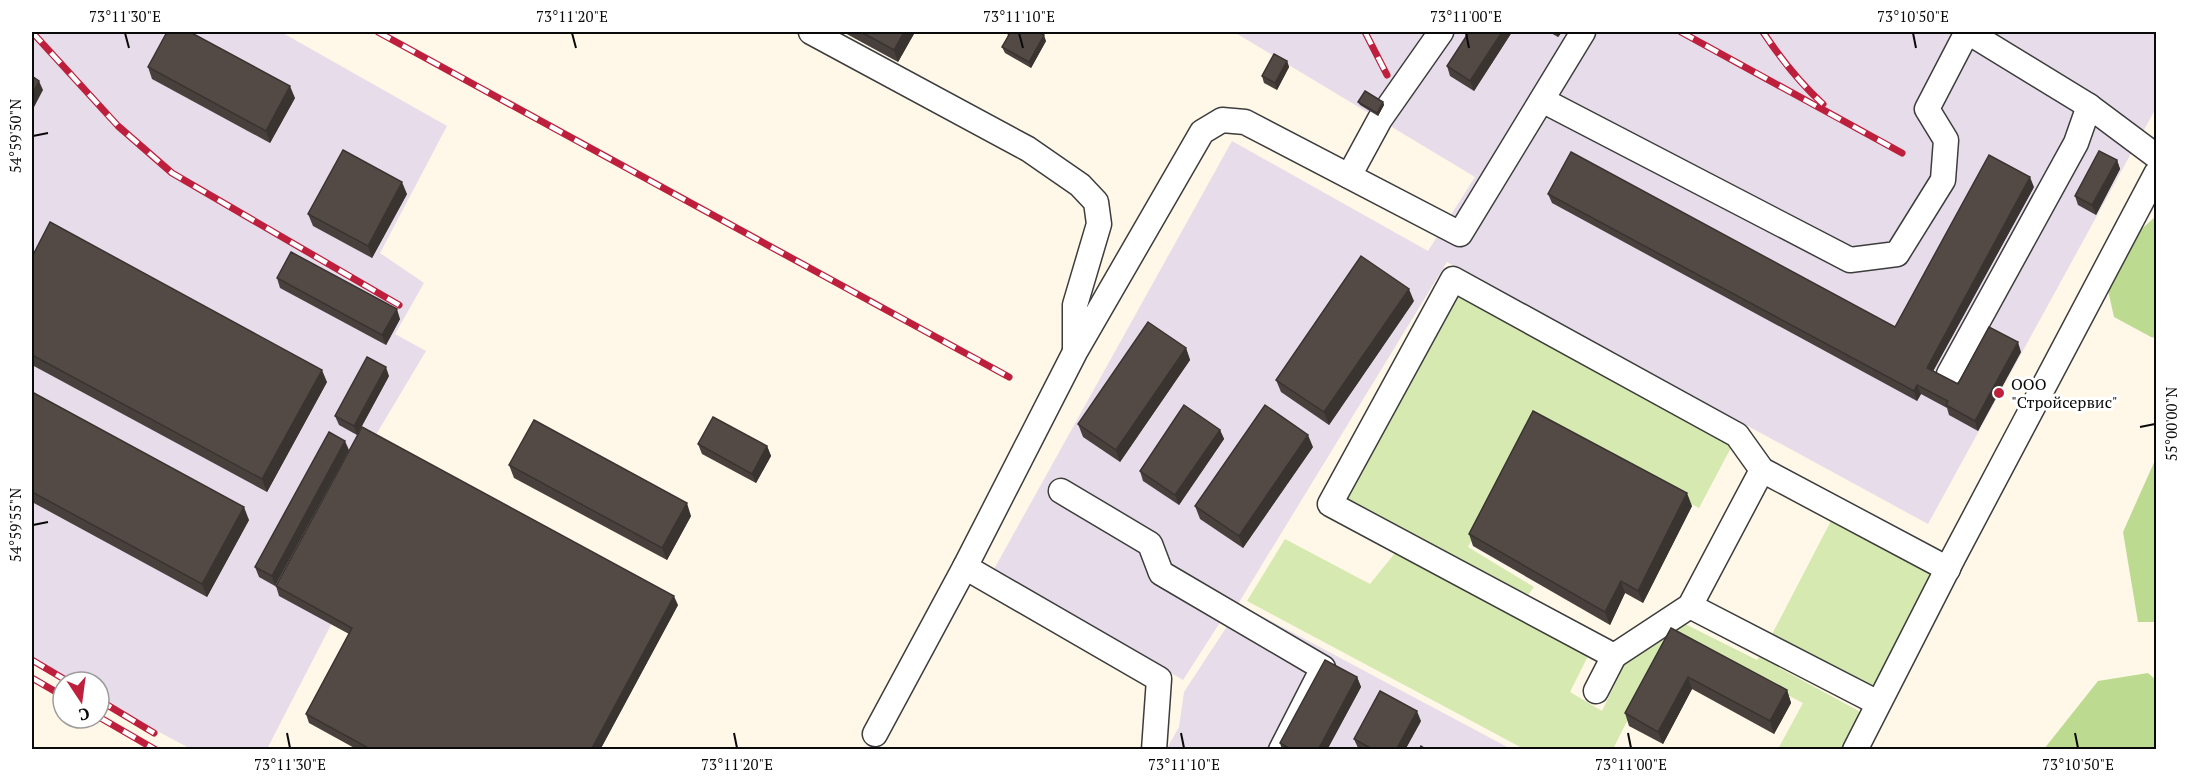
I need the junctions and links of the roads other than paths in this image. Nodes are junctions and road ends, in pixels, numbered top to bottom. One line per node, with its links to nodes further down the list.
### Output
1 (811, 32): 10 (street)
2 (1441, 32): 9 (street)
3 (1583, 32): 5 (street)
4 (1968, 32): 5 (street); 6 (street)
5 (1542, 100): 9 (street)
6 (2089, 106): 7 (street); 11 (street)
7 (2157, 156)
8 (2157, 174): 15 (street)
9 (1349, 176): 10 (street)
10 (1075, 352): 14 (street)
11 (1950, 374)
12 (1762, 471): 15 (street); 16 (street); 17 (street)
13 (1061, 492): 22 (street)
14 (965, 567): 20 (street); 21 (street)
15 (1948, 569): 19 (street)
16 (1690, 606): 17 (street); 19 (street)
17 (1614, 656): 18 (street)
18 (1596, 691)
19 (1878, 703): 23 (street)
20 (875, 734)
21 (1154, 750)
22 (1281, 750)
23 (1855, 750)

